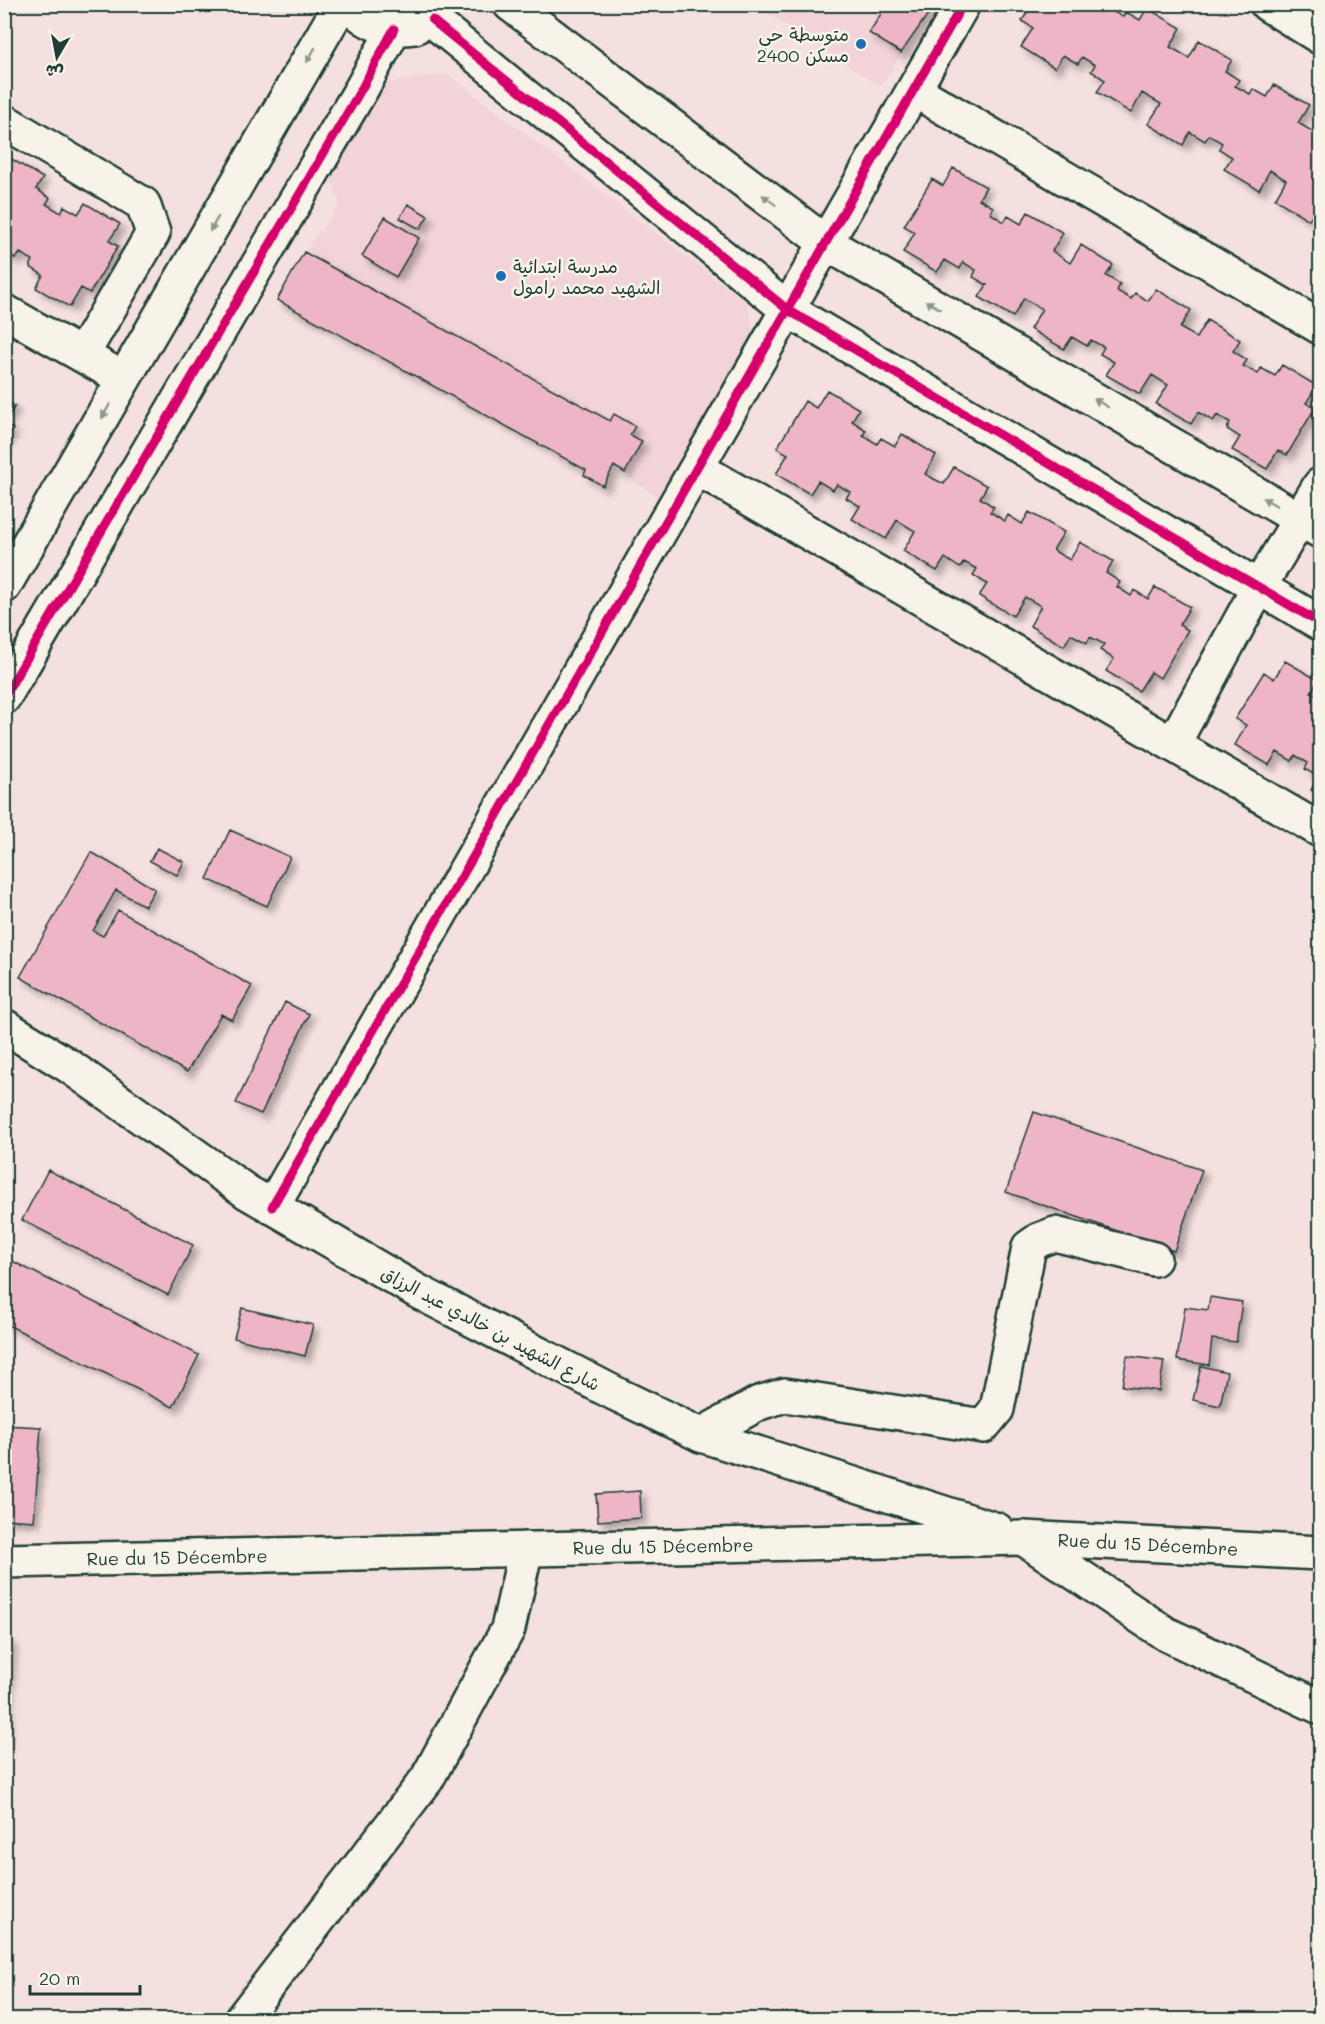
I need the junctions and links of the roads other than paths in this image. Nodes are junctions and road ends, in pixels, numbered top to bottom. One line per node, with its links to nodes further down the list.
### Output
1 (341, 4): 16 (street, one-way to 16)
2 (350, 4): 7 (street)
3 (510, 4): 11 (street, one-way to 3)
4 (963, 4): 9 (street)
5 (1267, 4): 8 (street)
6 (440, 12): 7 (street); 12 (street)
7 (394, 29): 23 (street)
8 (1320, 36)
9 (914, 90): 11 (street); 14 (street)
10 (4, 121): 15 (street)
11 (826, 243): 12 (street); 19 (street, one-way to 11)
12 (788, 310): 17 (street); 21 (street)
13 (4, 311): 15 (street)
14 (1320, 327)
15 (82, 355): 16 (street)
16 (124, 380): 20 (street, one-way to 20)
17 (697, 468): 24 (street); 27 (street)
18 (1320, 485): 19 (street)
19 (1310, 525): 21 (street)
20 (7, 578)
21 (1259, 587): 22 (street); 24 (street)
22 (1320, 623)
23 (4, 697)
24 (1173, 744): 25 (street)
25 (1320, 831)
26 (4, 1026): 27 (street, شارع الشهيد بن خالدي عبد الرزاق)
27 (273, 1207): 29 (street, شارع الشهيد بن خالدي عبد الرزاق)
28 (1154, 1259): 29 (street)
29 (701, 1435): 30 (street, شارع الشهيد بن خالدي عبد الرزاق)
30 (1023, 1538): 31 (street, Rue du 15 Décembre); 32 (street, Rue du 15 Décembre); 34 (street)
31 (526, 1549): 33 (street, Rue du 15 Décembre); 35 (street)
32 (1320, 1553)
33 (4, 1561)
34 (1320, 1707)
35 (241, 2019)

